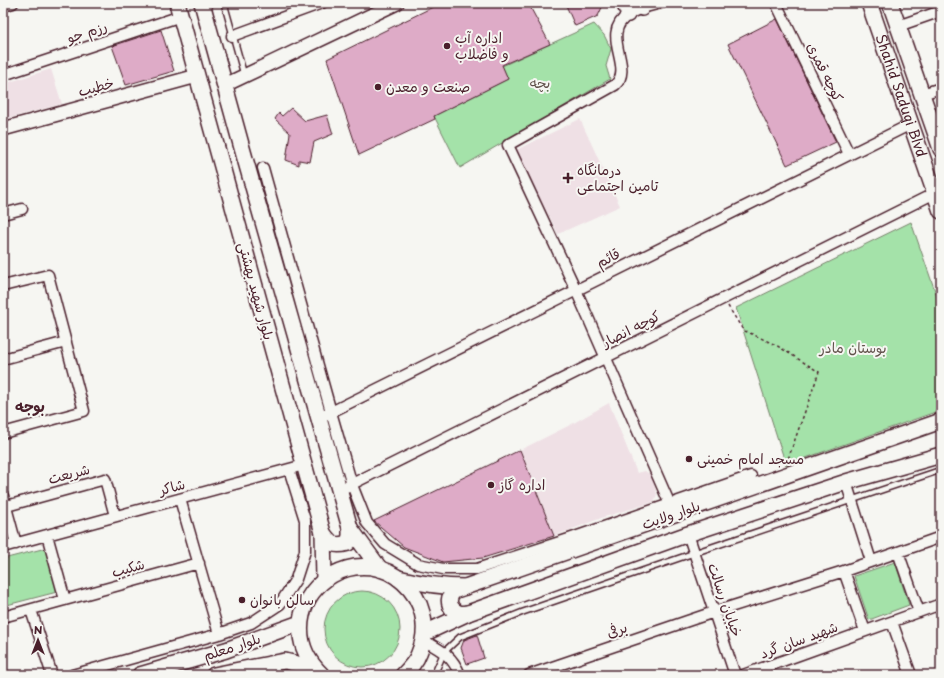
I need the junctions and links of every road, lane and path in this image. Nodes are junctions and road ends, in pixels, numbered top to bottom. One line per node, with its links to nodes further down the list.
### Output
1 (13, 3): 10 (street)
2 (202, 3): 20 (main road, بلوار شهید بهشتی)
3 (224, 3): 16 (lane)
4 (322, 3): 16 (street)
5 (397, 3): 19 (street)
6 (660, 3): 11 (street)
7 (776, 3): 26 (street, کوچه قمری)
8 (869, 3): 23 (main road, Shahid Saduqi Blvd)
9 (890, 3): 15 (main road, Shahid Saduqi Blvd)
10 (3, 6)
11 (641, 6): 12 (street)
12 (625, 9): 33 (street)
13 (179, 10): 17 (street, رزم جو); 18 (main road, بلوار شهید بهشتی)
14 (941, 11): 15 (street)
15 (898, 26): 22 (main road, Shahid Saduqi Blvd)
16 (232, 36): 19 (lane)
17 (3, 76)
18 (198, 76): 24 (street, خطیب); 42 (main road, بلوار شهید بهشتی)
19 (244, 76): 20 (street)
20 (225, 85): 38 (main road, بلوار شهید بهشتی)
21 (941, 88): 22 (street)
22 (922, 94): 25 (main road, Shahid Saduqi Blvd)
23 (911, 124): 26 (street, قائم); 28 (main road, Shahid Saduqi Blvd)
24 (6, 126)
25 (941, 149)
26 (849, 154): 33 (street, قائم)
27 (264, 168): 38 (street)
28 (935, 193): 30 (main road, Shahid Saduqi Blvd); 34 (street, کوچه انصار)
29 (22, 209): 31 (street)
30 (941, 211)
31 (3, 214)
32 (3, 286): 35 (street)
33 (576, 290): 36 (street); 38 (street, قائم)
34 (723, 298): 36 (street, کوچه انصار); 43 (path)
35 (66, 342): 37 (street); 40 (street)
36 (605, 357): 48 (street, کوچه انصار); 52 (street)
37 (3, 359)
38 (325, 415): 48 (main road, بلوار شهید بهشتی)
39 (941, 421): 52 (main road, بلوار ولایت)
40 (3, 433)
41 (941, 456): 47 (main road, بلوار ولایت)
42 (304, 465): 44 (street, شاکر); 55 (main road, بلوار شهید بهشتی)
43 (786, 465)
44 (289, 469): 49 (street, شاکر); 80 (street)
45 (941, 470): 50 (lane)
46 (751, 476): 52 (street)
47 (846, 482): 50 (street); 56 (main road, بلوار ولایت)
48 (346, 488): 52 (street); 54 (main road, بلوار شهید بهشتی)
49 (180, 499): 53 (street, شاکر); 64 (street)
50 (852, 500): 62 (lane); 63 (street)
51 (4, 503): 53 (street, شریعت); 59 (street)
52 (672, 509): 69 (main road, بلوار ولایت)
53 (115, 516): 57 (street, شاکر)
54 (350, 528): 55 (main road); 65 (main road, بلوار شهید بهشتی)
55 (323, 533): 68 (main road, بلوار شهید بهشتی)
56 (688, 534): 62 (street, خیابان رسالت); 75 (main road, بلوار ولایت)
57 (47, 535): 59 (street, شاکر); 70 (street)
58 (941, 537): 61 (street, برفی)
59 (16, 544): 60 (street, شاکر)
60 (3, 547)
61 (898, 552): 63 (street, برفی); 74 (street)
62 (694, 553): 73 (street, خیابان رسالت); 82 (lane)
63 (871, 561): 66 (street, برفی)
64 (199, 563): 70 (street, شکیب); 80 (street)
65 (380, 569): 67 (main road); 68 (main road)
66 (844, 570): 73 (street, برفی); 79 (street)
67 (398, 578): 69 (main road, بلوار ولایت); 81 (main road)
68 (324, 579): 78 (main road)
69 (465, 587): 75 (main road)
70 (65, 600): 72 (street, شکیب)
71 (941, 604): 74 (street)
72 (31, 610): 76 (street, شکیب); 85 (street)
73 (714, 612): 91 (street, برفی); 92 (street, خیابان رسالت)
74 (919, 612): 77 (street, شهید سان گرد)
75 (468, 613): 81 (main road, بلوار ولایت)
76 (3, 617)
77 (892, 622): 79 (street, شهید سان گرد); 94 (street)
78 (300, 623): 83 (main road); 87 (main road, بلوار معلم)
79 (865, 632): 93 (street, شهید سان گرد)
80 (219, 634): 86 (street)
81 (424, 637): 82 (street); 88 (main road)
82 (444, 652): 89 (lane); 90 (street)
83 (318, 671): 84 (main road, بلوار معلم)
84 (221, 674)
85 (52, 675)
86 (72, 675)
87 (140, 675)
88 (403, 675)
89 (434, 675)
90 (460, 675)
91 (528, 675)
92 (736, 675)
93 (743, 675)
94 (911, 675)

